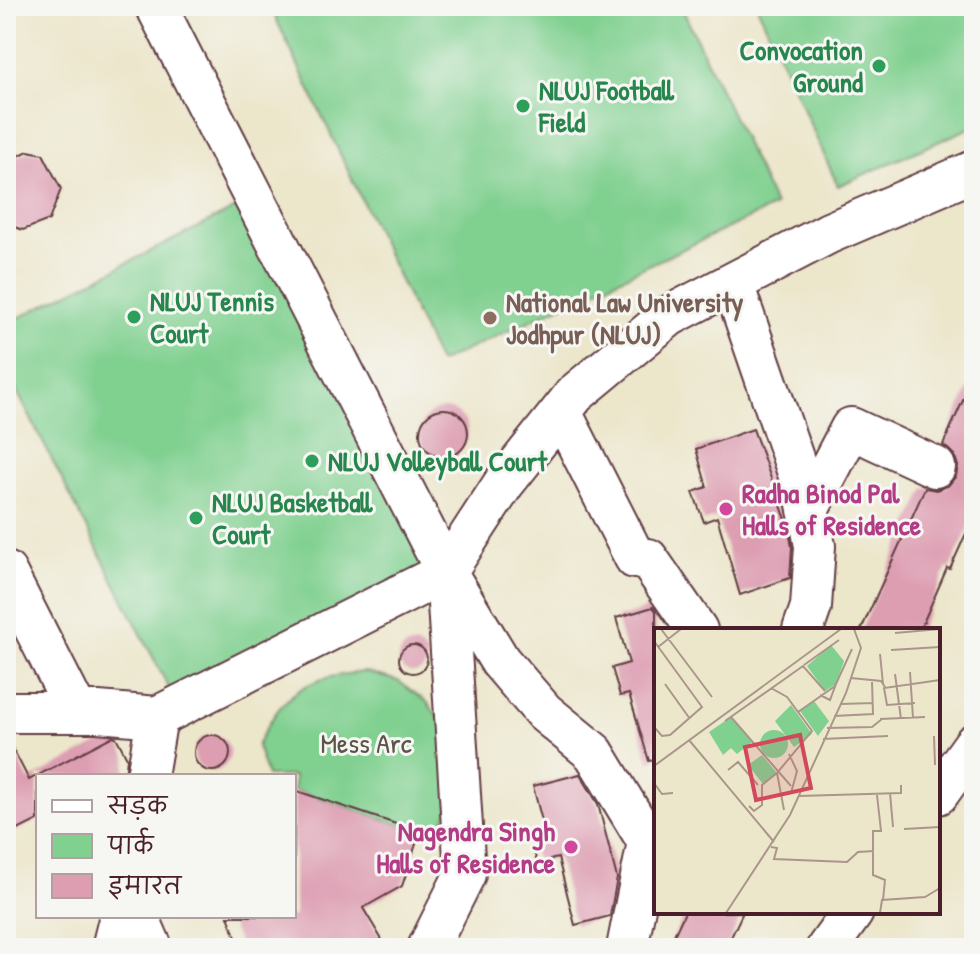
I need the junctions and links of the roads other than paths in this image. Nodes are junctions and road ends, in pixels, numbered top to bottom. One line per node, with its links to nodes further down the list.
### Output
1 (156, 6): 8 (street)
2 (972, 177): 3 (street)
3 (733, 284): 4 (street); 6 (street)
4 (561, 412): 8 (street); 9 (street)
5 (935, 467): 6 (street)
6 (808, 510): 10 (street)
7 (6, 572): 12 (street)
8 (446, 572): 13 (street); 17 (street); 23 (street)
9 (696, 628)
10 (804, 628)
11 (6, 712): 12 (street)
12 (77, 712): 13 (street)
13 (157, 717): 15 (street)
14 (974, 744): 16 (street)
15 (147, 774)
16 (940, 791)
17 (652, 838): 24 (street)
18 (852, 914): 25 (street)
19 (120, 918): 21 (street)
20 (139, 918): 22 (street)
21 (112, 948)
22 (152, 948)
23 (428, 948)
24 (627, 948)
25 (827, 948)

